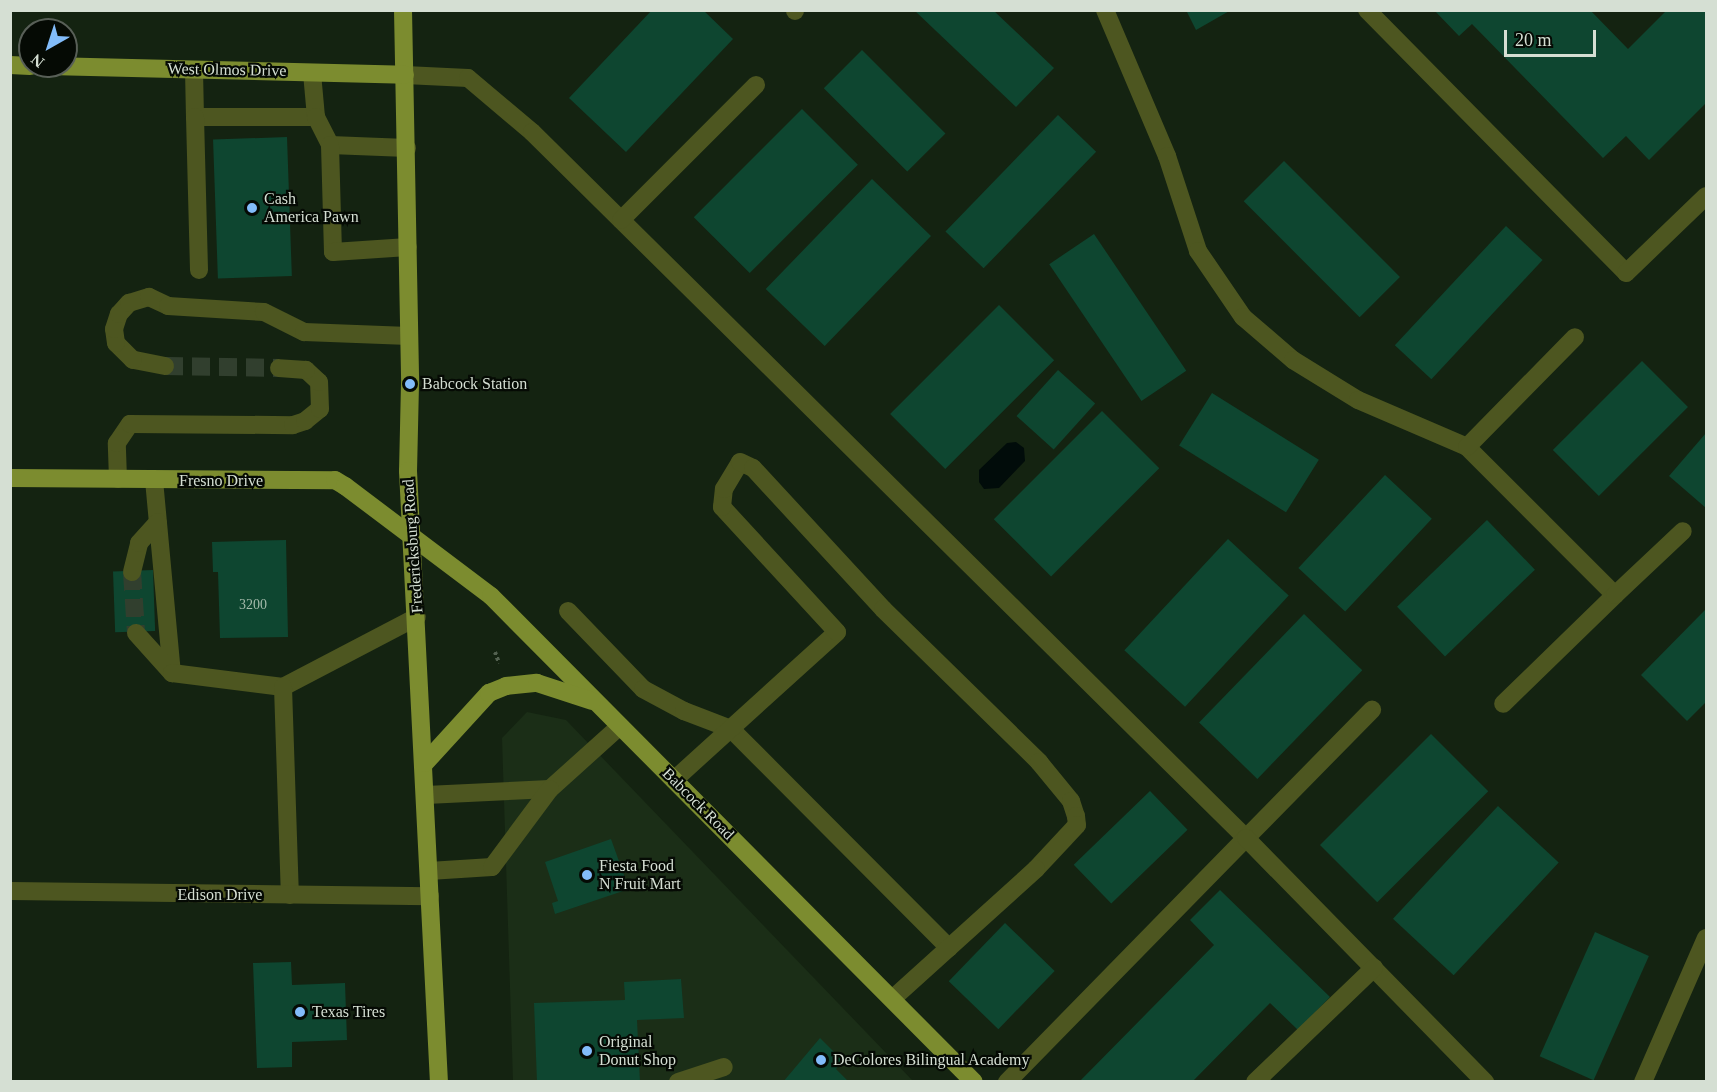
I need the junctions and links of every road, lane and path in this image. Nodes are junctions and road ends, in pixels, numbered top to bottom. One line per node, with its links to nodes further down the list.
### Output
1 (403, 10): 7 (main road, Fredericksburg Road)
2 (1105, 10): 21 (street)
3 (1368, 10): 13 (street)
4 (78, 67): 5 (main road, West Olmos Drive)
5 (194, 70): 6 (main road, West Olmos Drive); 9 (street)
6 (312, 73): 7 (main road, West Olmos Drive); 10 (street)
7 (405, 75): 12 (main road, Fredericksburg Road); 14 (street)
8 (756, 85): 14 (street)
9 (195, 117): 10 (street); 16 (street)
10 (316, 117): 11 (street)
11 (330, 146): 12 (street); 15 (street)
12 (407, 148): 15 (main road, Fredericksburg Road)
13 (1707, 196)
14 (621, 220): 44 (street)
15 (408, 247): 17 (main road, Fredericksburg Road)
16 (199, 270)
17 (409, 336): 19 (street); 27 (main road, Fredericksburg Road)
18 (1575, 337): 21 (street)
19 (165, 366)
20 (279, 368): 23 (street)
21 (1467, 447): 29 (street)
22 (10, 478): 23 (main road, Fresno Drive)
23 (118, 480): 24 (main road, Fresno Drive)
24 (154, 480): 25 (street); 27 (main road, Fresno Drive)
25 (158, 522): 28 (street); 33 (street)
26 (1683, 531): 29 (street)
27 (413, 538): 31 (main road, Fredericksburg Road); 35 (main road, Babcock Road)
28 (132, 572)
29 (1615, 594): 36 (street)
30 (568, 611): 39 (street)
31 (417, 617): 34 (street); 40 (main road, Fredericksburg Road)
32 (136, 633): 33 (street)
33 (172, 673): 34 (street)
34 (283, 687): 47 (street)
35 (597, 702): 38 (main road, Babcock Road); 40 (main road)
36 (1503, 704)
37 (1372, 710): 44 (street)
38 (620, 726): 41 (main road, Babcock Road); 42 (street)
39 (731, 729): 41 (street); 50 (street); 50 (street)
40 (425, 763): 43 (main road, Fredericksburg Road)
41 (674, 780): 52 (main road, Babcock Road)
42 (550, 789): 43 (street); 45 (street)
43 (426, 795): 45 (main road, Fredericksburg Road)
44 (1246, 838): 51 (street); 57 (street)
45 (429, 872): 48 (main road, Fredericksburg Road)
46 (10, 891): 47 (street, Edison Drive)
47 (290, 895): 48 (street, Edison Drive)
48 (430, 896): 54 (main road, Fredericksburg Road)
49 (1707, 938): 60 (street)
50 (949, 948): 52 (street)
51 (1374, 968): 58 (street); 59 (street)
52 (892, 999): 56 (main road, Babcock Road)
53 (724, 1067): 55 (street)
54 (439, 1082)
55 (678, 1082)
56 (974, 1082)
57 (1007, 1082)
58 (1255, 1082)
59 (1485, 1082)
60 (1643, 1082)

